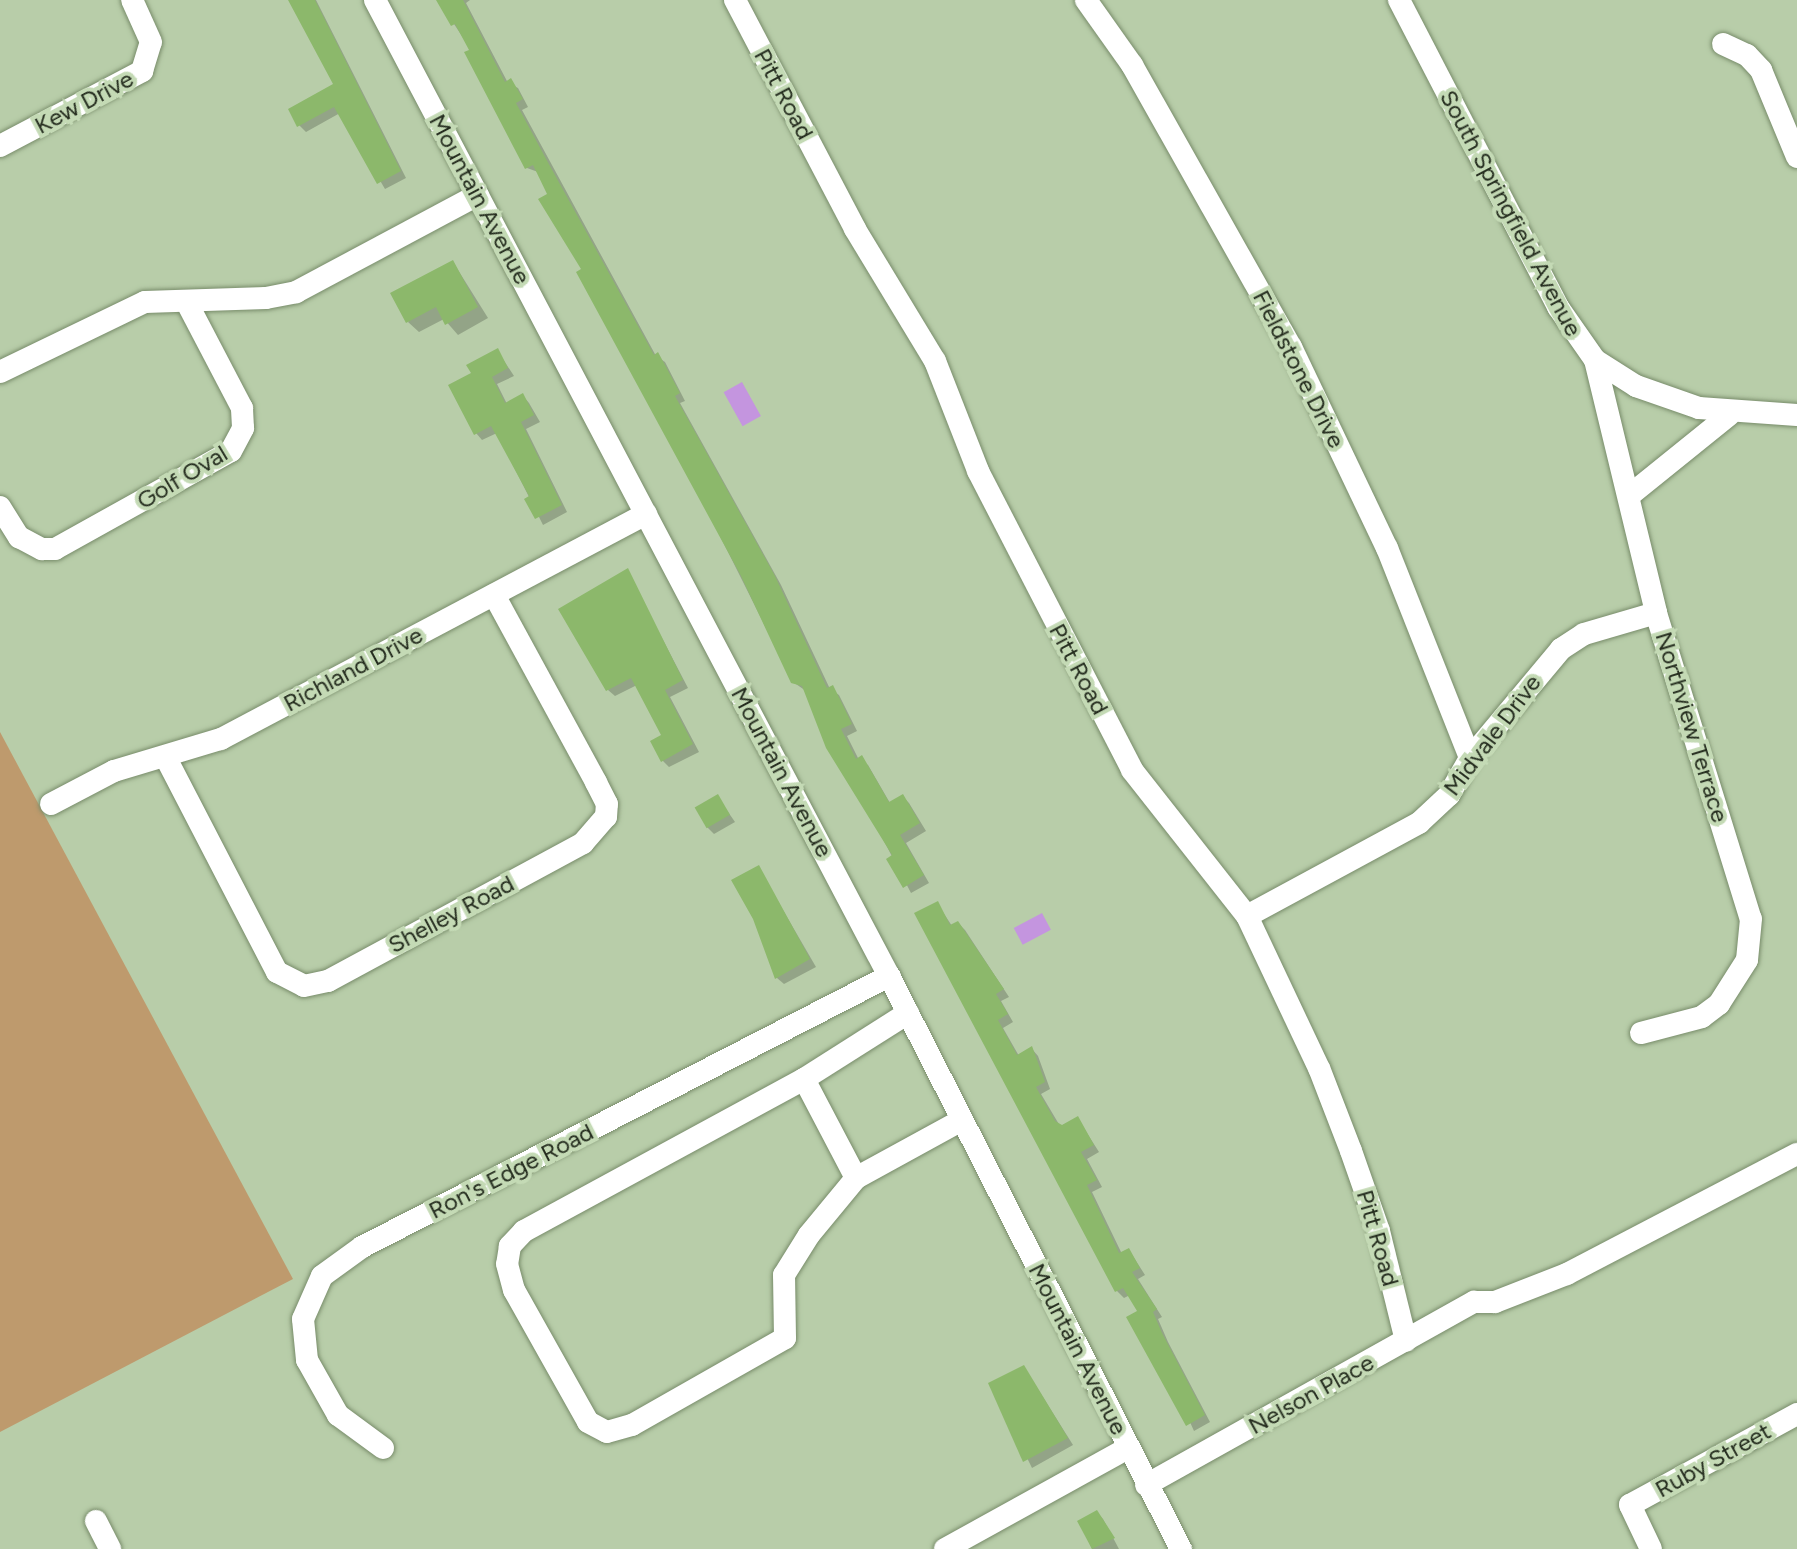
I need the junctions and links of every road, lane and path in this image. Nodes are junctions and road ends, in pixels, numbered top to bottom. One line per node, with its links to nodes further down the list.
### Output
1 (132, 0): 7 (street, Kew Drive)
2 (375, 0): 9 (street, Mountain Avenue)
3 (735, 0): 23 (street, Pitt Road)
4 (1086, 0): 21 (street, Fieldstone Drive)
5 (1399, 0): 11 (street, South Springfield Avenue)
6 (1723, 44): 8 (street)
7 (0, 146)
8 (1797, 157)
9 (478, 195): 10 (street); 17 (street, Mountain Avenue)
10 (187, 303): 12 (street); 16 (street, Golf Oval)
11 (1595, 360): 13 (street, South Springfield Avenue); 15 (street, Northview Terrace)
12 (0, 372)
13 (1729, 415): 14 (street, South Springfield Avenue); 15 (street)
14 (1797, 415)
15 (1630, 495): 19 (street, Northview Terrace)
16 (0, 507)
17 (646, 514): 18 (street, Richland Drive); 24 (street, Mountain Avenue)
18 (494, 595): 20 (street, Richland Drive); 20 (street, Shelley Road)
19 (1656, 613): 21 (street, Midvale Drive); 26 (street, Northview Terrace)
20 (166, 758): 22 (street, Richland Drive)
21 (1470, 758): 23 (street, Midvale Drive)
22 (51, 804)
23 (1247, 916): 31 (street, Pitt Road)
24 (889, 976): 25 (street, Mountain Avenue); 33 (street, Ron's Edge Road)
25 (908, 1013): 27 (street); 28 (street, Mountain Avenue)
26 (1641, 1033)
27 (804, 1079): 30 (street); 30 (street)
28 (962, 1120): 30 (street); 34 (street, Mountain Avenue)
29 (1797, 1154): 31 (street, Nelson Place)
30 (856, 1178)
31 (1406, 1341): 35 (street, Nelson Place)
32 (1797, 1414): 40 (street, Ruby Street)
33 (383, 1448)
34 (1128, 1448): 35 (street, Mountain Avenue); 38 (street)
35 (1146, 1485): 39 (street, Mountain Avenue)
36 (96, 1521): 37 (street)
37 (110, 1549)
38 (945, 1549)
39 (1181, 1549)
40 (1651, 1549)

